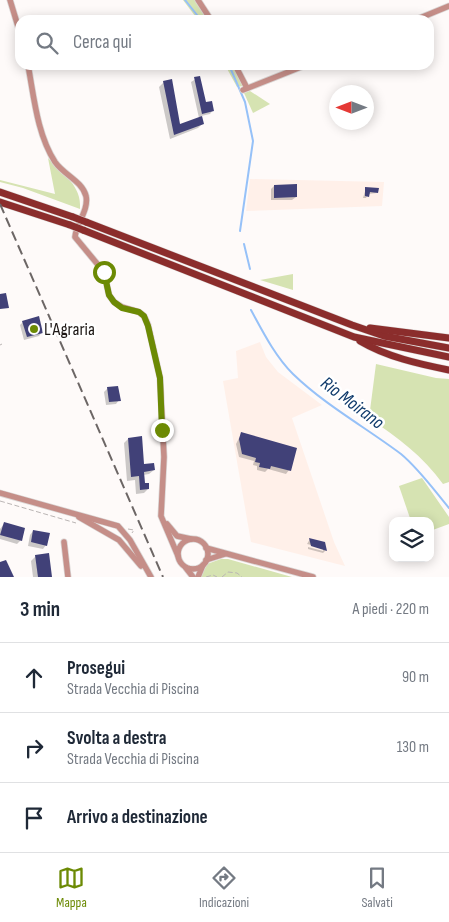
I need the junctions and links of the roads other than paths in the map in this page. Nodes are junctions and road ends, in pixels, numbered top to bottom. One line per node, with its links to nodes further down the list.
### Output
1 (10, 0): 6 (street)
2 (198, 0): 4 (street)
3 (449, 6): 5 (street)
4 (208, 15)
5 (427, 15)
6 (15, 16)
7 (29, 70): 20 (street)
8 (237, 70): 9 (street)
9 (293, 70)
10 (0, 192): 12 (main road, bridge)
11 (0, 202): 13 (main road, bridge)
12 (352, 326): 14 (main road); 15 (main road)
13 (354, 337): 16 (main road); 17 (main road)
14 (449, 338)
15 (449, 348)
16 (449, 357)
17 (449, 370)
18 (0, 493): 19 (street)
19 (65, 512): 29 (street); 30 (street)
20 (161, 516): 21 (street); 25 (street)
21 (191, 540): 23 (street); 25 (street)
22 (64, 542): 28 (street)
23 (206, 548): 24 (street); 26 (street)
24 (229, 553): 26 (street); 33 (street)
25 (178, 556): 27 (street)
26 (205, 562): 27 (street); 32 (street)
27 (182, 565): 31 (street)
28 (68, 577)
29 (147, 577)
30 (151, 577)
31 (193, 577)
32 (198, 577)
33 (313, 577)

